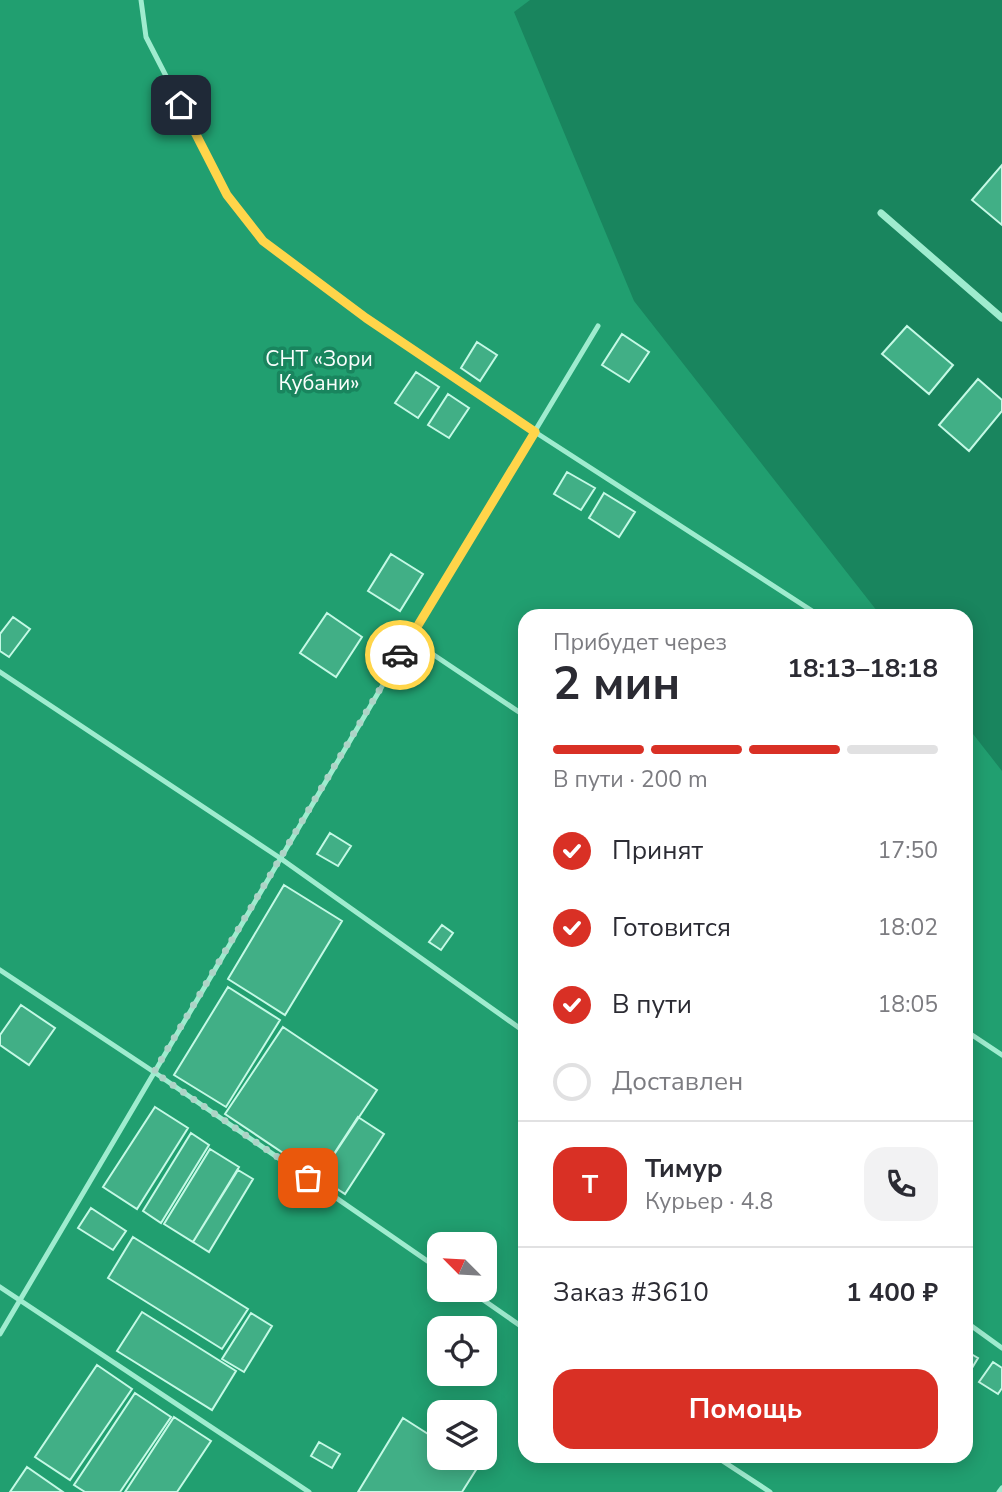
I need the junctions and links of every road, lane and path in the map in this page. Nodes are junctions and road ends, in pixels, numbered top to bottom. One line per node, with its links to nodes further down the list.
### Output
1 (141, 0): 5 (lane)
2 (881, 213): 3 (street)
3 (1002, 318)
4 (598, 326): 5 (lane)
5 (535, 432): 6 (lane); 7 (lane)
6 (809, 609)
7 (410, 639): 9 (lane); 10 (lane)
8 (0, 672): 10 (lane)
9 (518, 711)
10 (280, 858): 12 (lane); 15 (lane)
11 (0, 970): 15 (lane)
12 (518, 1027)
13 (973, 1036): 14 (lane)
14 (1002, 1055)
15 (154, 1072): 16 (lane); 18 (lane)
16 (427, 1261)
17 (0, 1287): 18 (lane)
18 (20, 1300): 22 (lane); 25 (lane)
19 (486, 1302): 20 (lane)
20 (518, 1324)
21 (973, 1327): 23 (lane)
22 (0, 1334)
23 (1002, 1348)
24 (726, 1463): 26 (lane)
25 (309, 1492)
26 (770, 1492)

